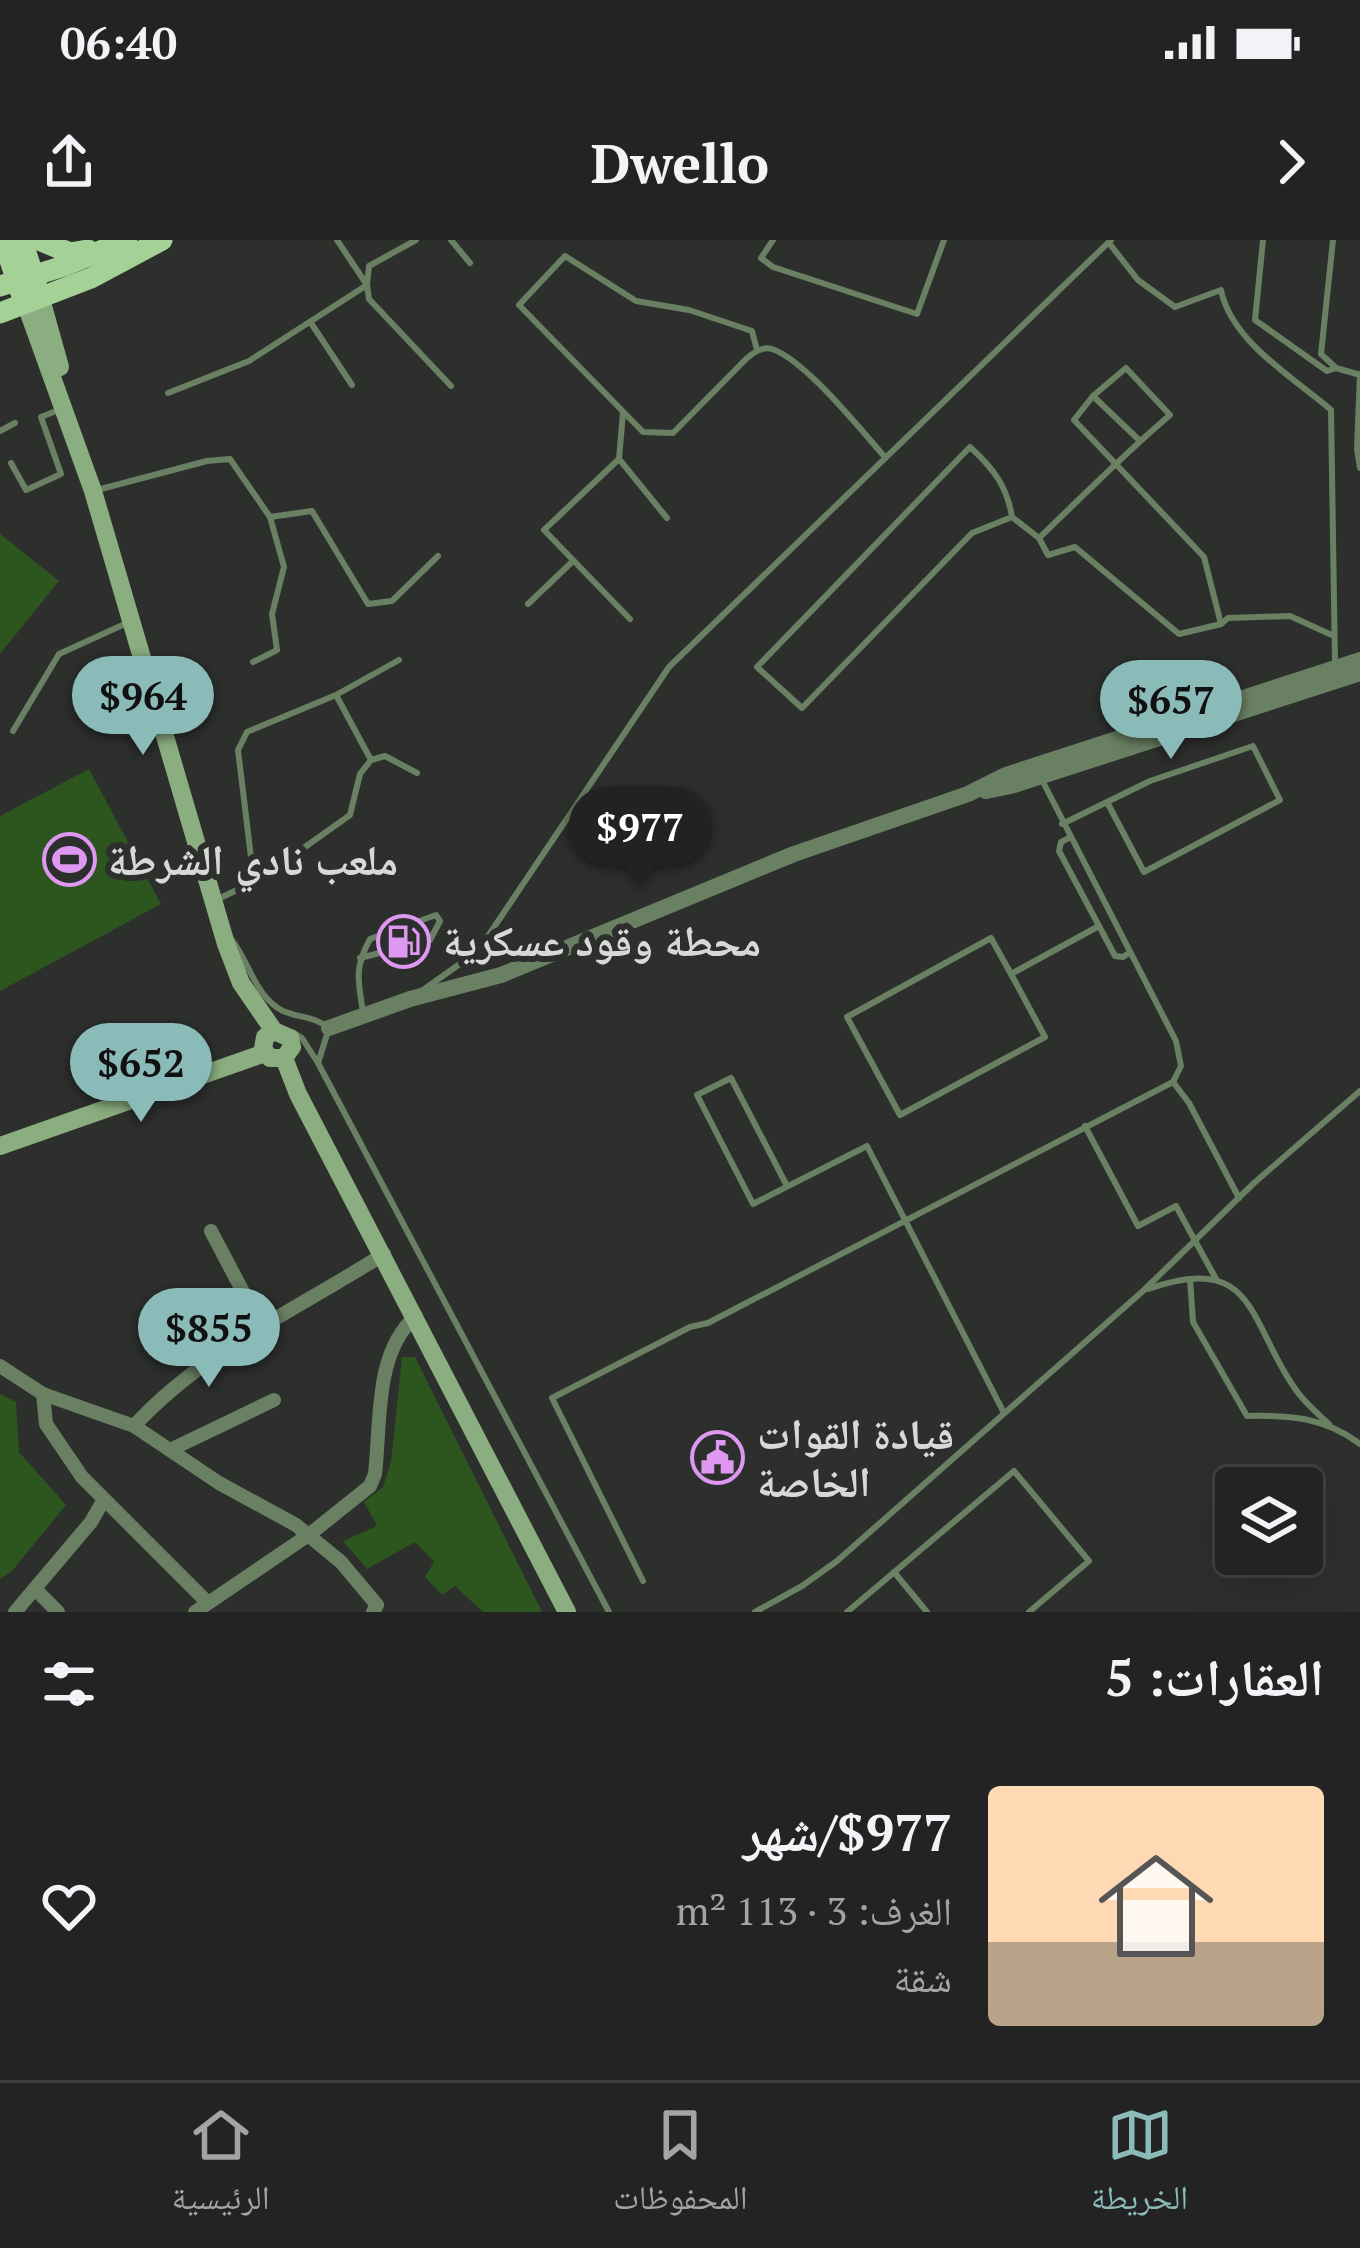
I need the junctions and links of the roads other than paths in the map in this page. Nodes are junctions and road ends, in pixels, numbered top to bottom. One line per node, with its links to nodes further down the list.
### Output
1 (3, 240): 15 (main road)
2 (22, 240): 15 (main road)
3 (39, 240): 12 (main road)
4 (162, 240): 17 (main road)
5 (337, 240): 16 (lane)
6 (416, 240): 16 (lane)
7 (451, 240): 14 (lane)
8 (773, 240): 9 (lane)
9 (944, 240)
10 (1264, 240): 21 (lane)
11 (1333, 240): 21 (lane)
12 (122, 242): 15 (main road)
13 (1110, 242): 33 (lane); 49 (lane)
14 (470, 263)
15 (17, 280): 17 (main road)
16 (367, 285): 19 (lane); 24 (lane)
17 (34, 302): 18 (main road); 27 (main road); 32 (main road)
18 (0, 313)
19 (310, 323): 23 (lane); 25 (lane)
20 (757, 350): 28 (lane); 28 (lane); 33 (lane)
21 (1336, 368): 22 (lane)
22 (1359, 374): 37 (lane)
23 (352, 386)
24 (451, 386)
25 (168, 393)
26 (1093, 396): 31 (lane); 31 (lane); 36 (lane)
27 (64, 407): 32 (main road); 35 (lane)
28 (623, 413): 34 (lane)
29 (15, 423): 30 (lane)
30 (0, 431)
31 (1140, 441): 36 (lane)
32 (80, 453): 38 (main road)
33 (884, 456): 71 (lane)
34 (619, 459): 41 (lane); 44 (lane)
35 (10, 463)
36 (1116, 466): 42 (lane); 48 (lane)
37 (1360, 468)
38 (93, 491): 39 (lane); 47 (main road)
39 (270, 517): 43 (lane); 52 (lane)
40 (1012, 517): 40 (lane); 42 (lane)
41 (667, 518)
42 (1039, 538): 48 (lane)
43 (438, 556)
44 (573, 561): 45 (lane); 46 (lane)
45 (528, 604)
46 (630, 619)
47 (131, 622): 56 (lane); 65 (main road)
48 (1221, 624): 49 (lane)
49 (1334, 636): 54 (lane)
50 (399, 659): 55 (lane)
51 (1360, 660): 54 (street)
52 (253, 662)
53 (1360, 674): 54 (street)
54 (1335, 675): 59 (street); 60 (street)
55 (336, 695): 57 (lane); 64 (lane)
56 (13, 731)
57 (371, 760): 58 (lane); 64 (lane)
58 (417, 772)
59 (1040, 777): 60 (street); 62 (lane)
60 (968, 794): 71 (street)
61 (1107, 802): 61 (lane); 62 (lane)
62 (1062, 824): 63 (lane)
63 (1069, 838): 66 (lane); 68 (lane)
64 (254, 882): 65 (lane)
65 (213, 901): 67 (main road)
66 (1099, 926): 68 (lane); 70 (lane)
67 (221, 927): 72 (lane); 75 (main road)
68 (1130, 953): 77 (lane)
69 (360, 958): 69 (lane); 73 (lane)
70 (1011, 974): 70 (lane)
71 (410, 999): 73 (street)
72 (280, 1010): 74 (lane); 75 (lane)
73 (364, 1016): 74 (street)
74 (329, 1028): 76 (lane)
75 (275, 1040): 76 (lane); 80 (main road); 81 (main road); 87 (main road)
76 (317, 1063): 111 (lane)
77 (1173, 1082): 79 (lane); 83 (lane)
78 (1360, 1091): 83 (lane)
79 (1085, 1126): 84 (lane); 86 (lane)
80 (0, 1133)
81 (0, 1147)
82 (787, 1186): 82 (lane); 84 (lane)
83 (1239, 1198): 86 (lane)
84 (905, 1221): 96 (lane); 104 (lane)
85 (211, 1231): 92 (street)
86 (1194, 1243): 89 (lane); 90 (lane)
87 (384, 1254): 91 (main road); 92 (street)
88 (1190, 1279): 89 (lane); 90 (lane); 98 (lane)
89 (1216, 1279): 98 (lane)
90 (1144, 1291): 96 (lane)
91 (416, 1316): 102 (street); 110 (main road)
92 (261, 1325): 97 (street)
93 (0, 1366): 94 (street)
94 (43, 1394): 97 (street); 101 (street)
95 (274, 1400): 100 (street)
96 (1004, 1414): 112 (lane)
97 (134, 1426): 100 (street)
98 (1331, 1426): 99 (lane)
99 (1360, 1444)
100 (172, 1449): 102 (street)
101 (103, 1501): 105 (street); 106 (street)
102 (310, 1534): 106 (street); 109 (street)
103 (894, 1572): 113 (lane); 114 (lane); 115 (lane)
104 (643, 1581)
105 (36, 1590): 107 (street); 108 (street)
106 (201, 1607)
107 (14, 1612)
108 (58, 1612)
109 (374, 1612)
110 (567, 1612)
111 (609, 1612)
112 (755, 1612)
113 (847, 1612)
114 (927, 1612)
115 (1029, 1612)

